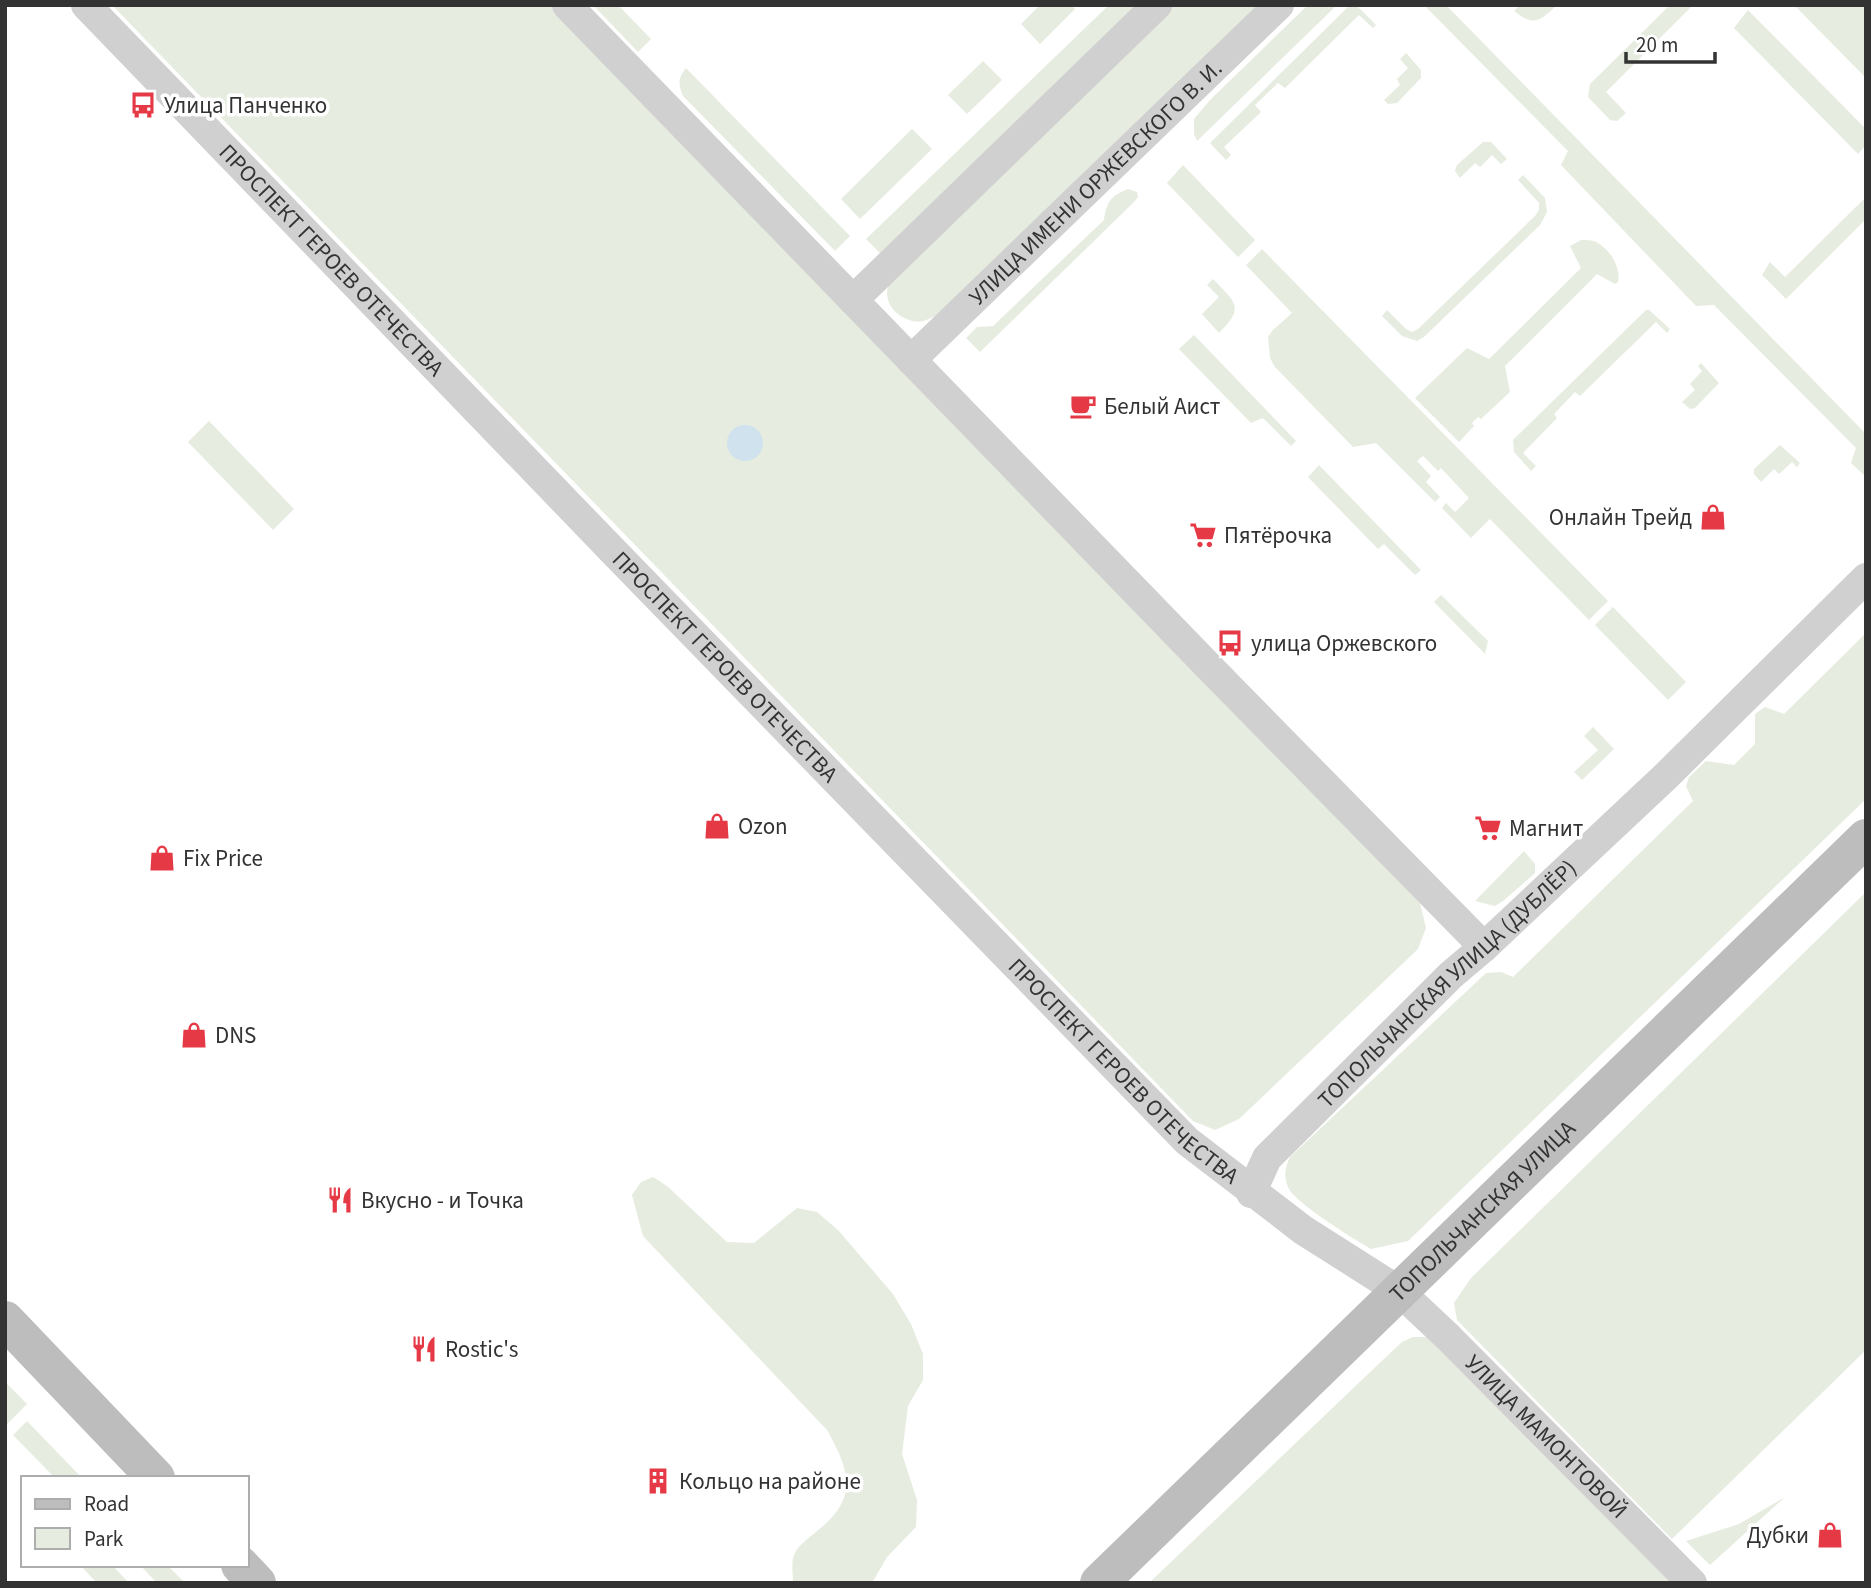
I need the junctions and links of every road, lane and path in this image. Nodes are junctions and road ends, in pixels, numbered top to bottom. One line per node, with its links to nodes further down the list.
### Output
1 (86, 5): 10 (street, ПРОСПЕКТ ГЕРОЕВ ОТЕЧЕСТВА)
2 (567, 5): 5 (street)
3 (1157, 5): 5 (street)
4 (1279, 5): 6 (street, УЛИЦА ИМЕНИ ОРЖЕВСКОГО В. И.)
5 (853, 300): 6 (street)
6 (911, 360): 9 (street)
7 (1866, 578): 9 (street, ТОПОЛЬЧАНСКАЯ УЛИЦА (ДУБЛЁР))
8 (1866, 838): 11 (main road, ТОПОЛЬЧАНСКАЯ УЛИЦА)
9 (1484, 947): 10 (street, ТОПОЛЬЧАНСКАЯ УЛИЦА (ДУБЛЁР))
10 (1251, 1193): 11 (street, ПРОСПЕКТ ГЕРОЕВ ОТЕЧЕСТВА)
11 (1399, 1291): 16 (main road, ТОПОЛЬЧАНСКАЯ УЛИЦА); 17 (street, УЛИЦА МАМОНТОВОЙ)
12 (5, 1320): 13 (main road)
13 (154, 1476)
14 (242, 1567): 15 (main road)
15 (257, 1583)
16 (1099, 1583)
17 (1692, 1583)

